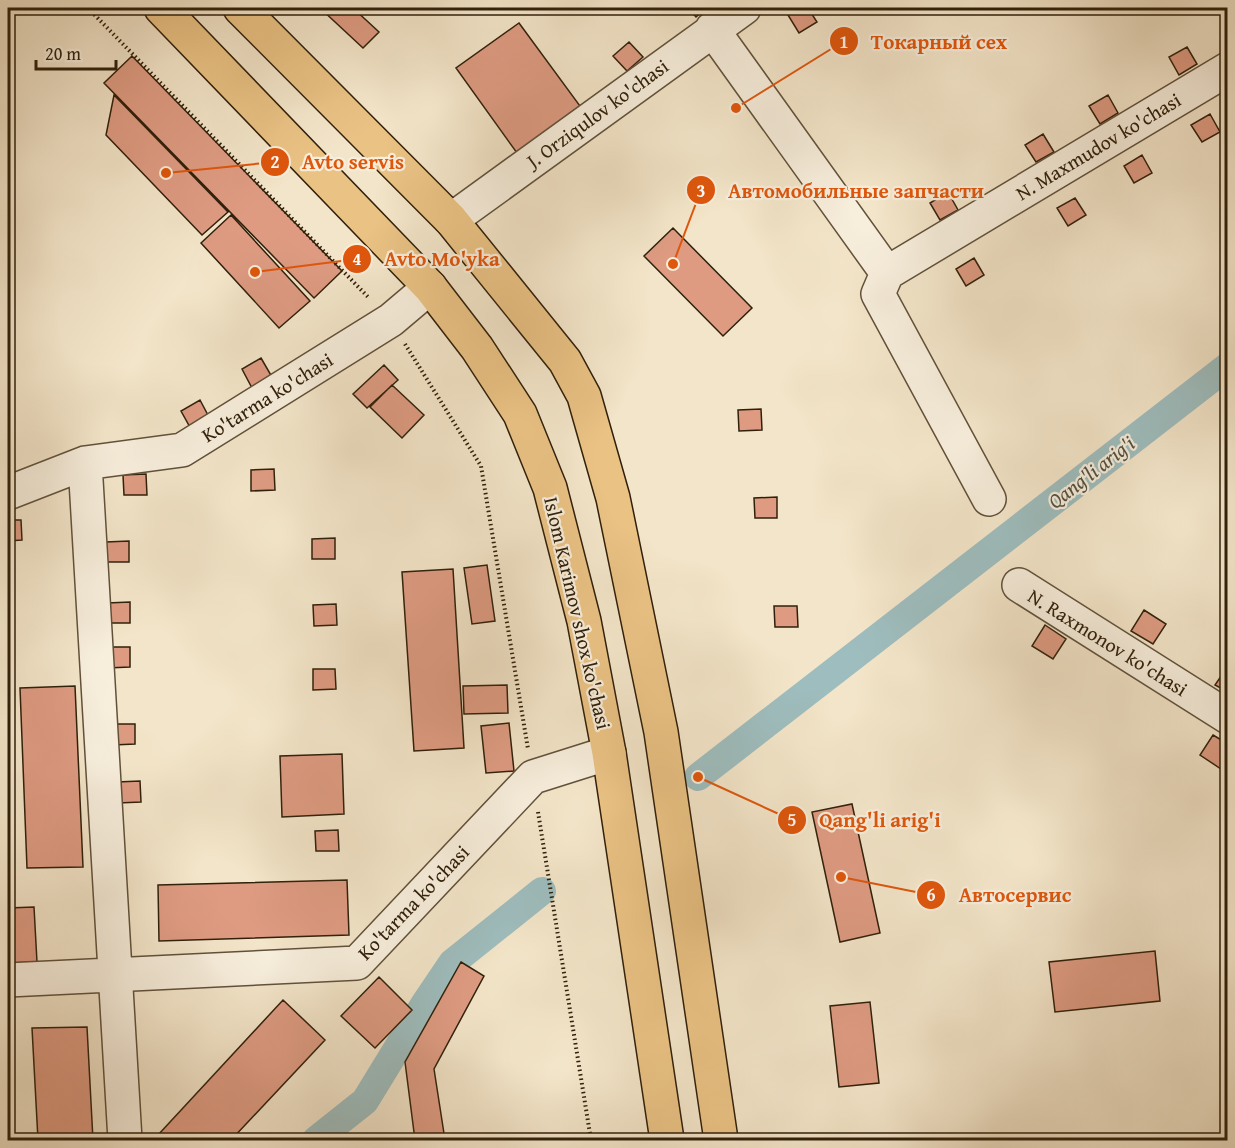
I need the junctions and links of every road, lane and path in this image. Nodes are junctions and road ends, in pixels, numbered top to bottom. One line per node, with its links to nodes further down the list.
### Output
1 (88, 8): 10 (path)
2 (161, 8): 9 (main road, Islom Karimov shox ko'chasi)
3 (240, 8): 7 (main road)
4 (744, 8): 5 (street, J. Orziqulov ko'chasi)
5 (712, 29): 7 (street, J. Orziqulov ko'chasi); 8 (street)
6 (1227, 69): 8 (street, N. Maxmudov ko'chasi)
7 (451, 220): 20 (main road)
8 (887, 273): 13 (street)
9 (430, 287): 10 (street, Ko'tarma ko'chasi); 16 (main road, Islom Karimov shox ko'chasi)
10 (391, 320): 11 (street, Ko'tarma ko'chasi); 17 (path)
11 (85, 463): 12 (street, Ko'tarma ko'chasi); 18 (street)
12 (8, 494)
13 (988, 499)
14 (1020, 585): 15 (street, N. Raxmonov ko'chasi)
15 (1227, 717)
16 (609, 753): 17 (street, Ko'tarma ko'chasi); 21 (main road, Islom Karimov shox ko'chasi)
17 (533, 777): 18 (street, Ko'tarma ko'chasi); 23 (path)
18 (113, 975): 19 (street, Ko'tarma ko'chasi); 22 (street)
19 (8, 980)
20 (719, 1131): 21 (main road)
21 (666, 1132)
22 (124, 1140)
23 (591, 1140)

